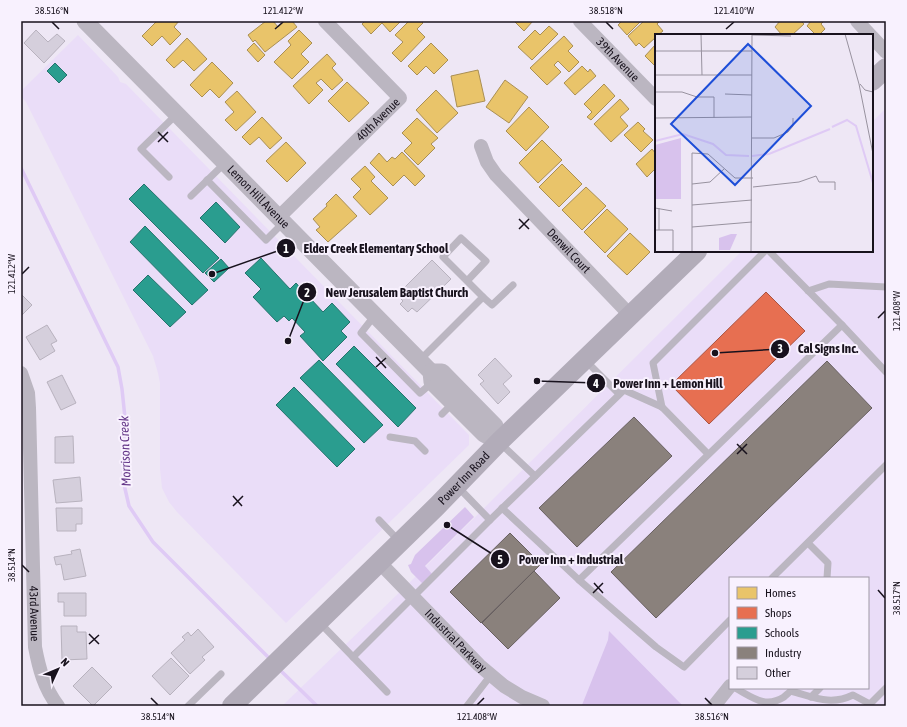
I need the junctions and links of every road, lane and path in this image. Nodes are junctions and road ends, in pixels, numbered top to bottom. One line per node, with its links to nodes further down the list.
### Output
1 (85, 21): 11 (street, Lemon Hill Avenue)
2 (325, 21): 17 (street, 40th Avenue)
3 (580, 21): 10 (street, 39th Avenue)
4 (856, 21): 5 (street)
5 (869, 34)
6 (873, 38): 7 (street)
7 (886, 52)
8 (886, 68): 9 (main road)
9 (873, 80)
10 (655, 98)
11 (177, 114): 13 (street, Lemon Hill Avenue); 14 (lane)
12 (481, 146): 27 (street, Denwil Court)
13 (225, 162): 15 (lane); 17 (street, Lemon Hill Avenue)
14 (169, 177)
15 (207, 180): 16 (lane); 17 (lane)
16 (191, 196)
17 (281, 220): 26 (street, Lemon Hill Avenue)
18 (696, 252): 27 (main road, Power Inn Road)
19 (764, 252): 34 (lane)
20 (770, 252): 24 (lane)
21 (467, 281): 21 (lane); 25 (lane)
22 (512, 285): 25 (lane)
23 (886, 287): 24 (lane)
24 (808, 291): 28 (lane)
25 (483, 296): 30 (lane)
26 (375, 314): 30 (street, Lemon Hill Avenue); 30 (lane)
27 (630, 315): 29 (main road, Power Inn Road)
28 (842, 325): 31 (lane); 38 (lane)
29 (584, 360): 33 (lane); 36 (main road, Power Inn Road)
30 (431, 372): 36 (street, Lemon Hill Avenue); 36 (street, Lemon Hill Avenue)
31 (886, 372)
32 (21, 374): 48 (street, 43rd Avenue)
33 (620, 394): 34 (lane); 40 (lane)
34 (662, 407): 38 (lane)
35 (390, 437): 37 (lane)
36 (499, 442): 40 (lane); 41 (main road, Power Inn Road)
37 (425, 451)
38 (708, 454): 51 (lane)
39 (886, 465): 46 (lane)
40 (535, 476): 42 (lane)
41 (456, 486): 44 (lane); 45 (main road, Power Inn Road)
42 (502, 508): 44 (lane); 51 (lane)
43 (379, 520): 45 (lane)
44 (490, 520): 52 (lane)
45 (400, 542): 47 (main road, Power Inn Road)
46 (808, 543): 49 (lane); 50 (lane)
47 (379, 562): 52 (street, Industrial Parkway); 53 (main road, Power Inn Road)
48 (27, 569): 67 (street, 43rd Avenue)
49 (773, 577)
50 (827, 577)
51 (579, 580): 54 (lane)
52 (413, 597): 55 (lane); 57 (street, Industrial Parkway)
53 (318, 621): 55 (lane); 65 (main road, Power Inn Road)
54 (729, 621)
55 (353, 657): 63 (lane)
56 (221, 674): 68 (lane)
57 (491, 675): 69 (lane); 70 (street, Industrial Parkway)
58 (729, 687): 71 (street)
59 (886, 688): 66 (lane)
60 (737, 689): 62 (lane)
61 (819, 689): 64 (lane)
62 (792, 690): 64 (lane)
63 (387, 692)
64 (811, 696): 66 (lane)
65 (234, 705)
66 (869, 705)
67 (58, 706)
68 (188, 706)
69 (467, 706)
70 (543, 706)
71 (714, 706)

